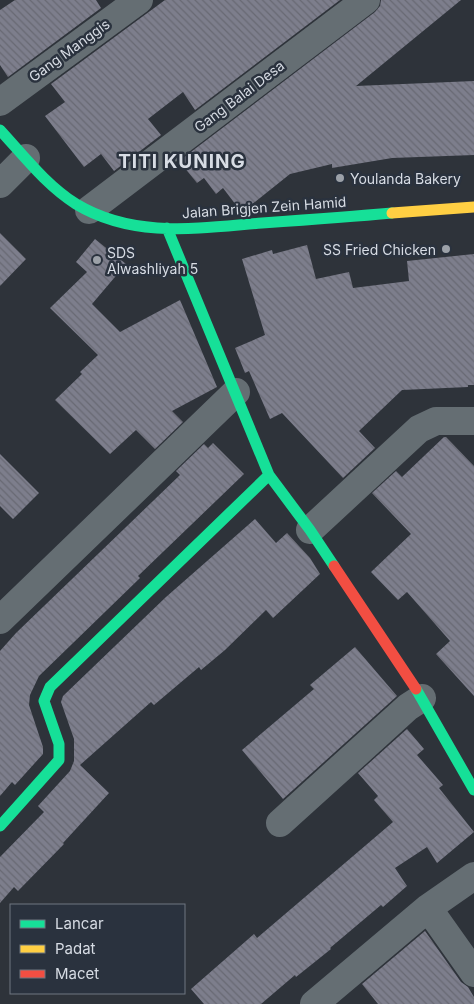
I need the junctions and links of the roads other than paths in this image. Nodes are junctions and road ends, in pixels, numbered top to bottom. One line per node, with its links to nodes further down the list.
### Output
1 (139, 0): 3 (street, Gang Manggis)
2 (366, 0): 8 (street, Gang Balai Desa)
3 (0, 102)
4 (0, 130): 5 (street, Jalan Brigjen Zein Hamid)
5 (26, 158): 6 (street); 8 (street, Jalan Brigjen Zein Hamid)
6 (0, 184)
7 (474, 207): 9 (street, Jalan Brigjen Zein Hamid)
8 (89, 210): 9 (street, Jalan Brigjen Zein Hamid)
9 (167, 228): 10 (street)
10 (236, 392): 12 (street); 14 (street)
11 (474, 421): 13 (street)
12 (269, 475): 13 (street); 18 (street)
13 (310, 530): 15 (street)
14 (0, 620)
15 (422, 698): 16 (street); 17 (street)
16 (474, 790)
17 (280, 823)
18 (0, 826)
19 (474, 876): 20 (street)
20 (428, 908): 21 (street); 22 (street)
21 (474, 973)
22 (316, 1003)

